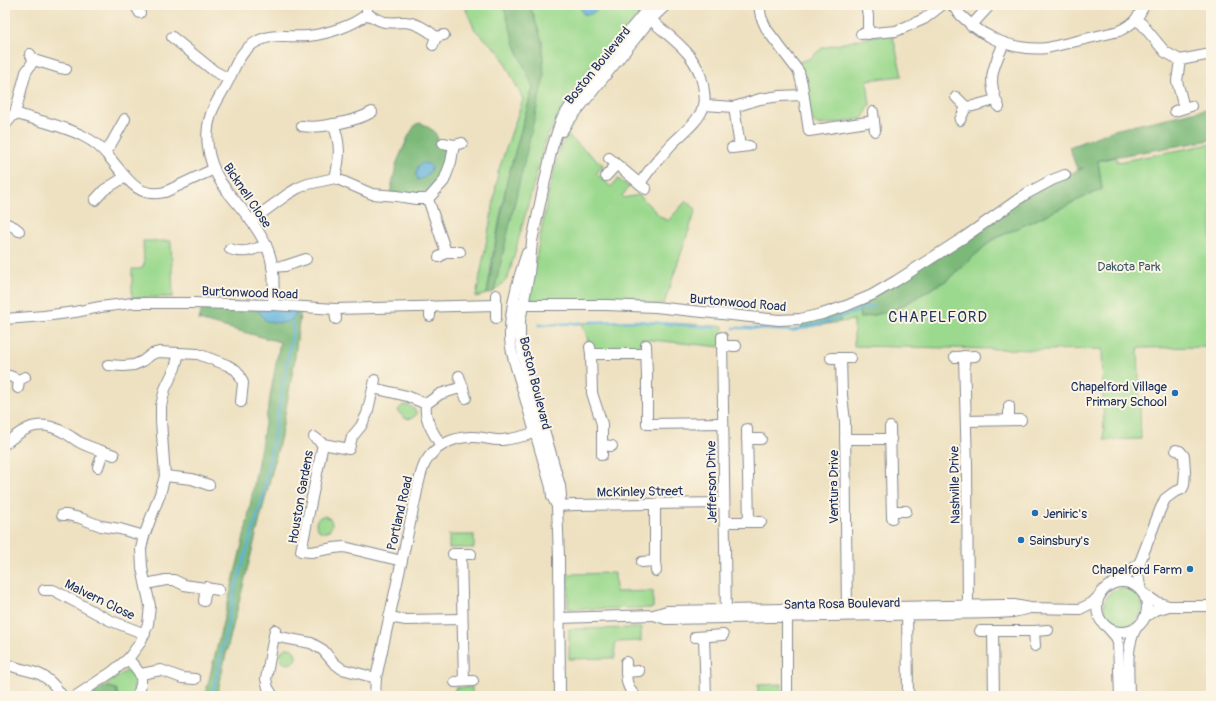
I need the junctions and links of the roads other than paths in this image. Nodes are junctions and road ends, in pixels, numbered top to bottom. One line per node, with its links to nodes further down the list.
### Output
1 (652, 5): 10 (street, Boston Boulevard)
2 (666, 5): 10 (street, Boston Boulevard)
3 (760, 5): 20 (street)
4 (866, 5): 5 (street)
5 (942, 5)
6 (952, 5): 12 (street)
7 (990, 5): 12 (street)
8 (1144, 5): 11 (street)
9 (367, 10): 14 (street, Bicknell Close); 19 (street, Bicknell Close)
10 (647, 16): 22 (street); 52 (street, Boston Boulevard)
11 (1136, 20): 15 (street); 17 (street)
12 (971, 26): 15 (street)
13 (171, 36): 19 (street)
14 (437, 39)
15 (1004, 43): 24 (street)
16 (1211, 54): 17 (street)
17 (1180, 60): 25 (street)
18 (66, 69): 27 (street)
19 (229, 79): 37 (street, Bicknell Close)
20 (803, 95): 23 (street); 30 (street)
21 (956, 97): 24 (street)
22 (704, 105): 23 (street); 39 (street)
23 (734, 107): 35 (street)
24 (966, 107): 29 (street)
25 (1183, 108)
26 (372, 112): 31 (street)
27 (15, 113): 32 (street); 36 (street)
28 (125, 117): 36 (street)
29 (960, 120)
30 (874, 121)
31 (333, 124): 33 (street); 41 (street)
32 (5, 125)
33 (302, 126)
34 (453, 144): 43 (street)
35 (740, 147)
36 (105, 152): 40 (street)
37 (214, 169): 40 (street); 44 (street, Bicknell Close)
38 (1065, 175): 52 (street, Burtonwood Road)
39 (606, 176)
40 (125, 178): 42 (street)
41 (335, 178): 43 (street); 44 (street)
42 (95, 200)
43 (428, 200): 49 (street)
44 (251, 221): 47 (street, Bicknell Close)
45 (5, 223): 46 (street)
46 (19, 231)
47 (266, 245): 48 (street); 51 (street, Bicknell Close)
48 (230, 249)
49 (460, 252)
50 (306, 259): 51 (street)
51 (272, 267): 53 (street, Bicknell Close)
52 (518, 304): 74 (street, Boston Boulevard)
53 (273, 305): 54 (street, Burtonwood Road); 55 (street, Burtonwood Road)
54 (496, 318)
55 (5, 319)
56 (736, 346): 72 (street, Jefferson Drive)
57 (179, 353): 60 (street); 66 (street); 87 (street, Malvern Close)
58 (975, 356): 71 (street, Nashville Drive)
59 (840, 358): 77 (street, Ventura Drive)
60 (106, 364)
61 (5, 376): 63 (street)
62 (459, 376): 64 (street)
63 (20, 382)
64 (463, 387): 65 (street); 67 (street)
65 (466, 398)
66 (240, 403)
67 (426, 404): 80 (street, Houston Gardens); 81 (street)
68 (1009, 406): 69 (street)
69 (1009, 420): 70 (street); 71 (street)
70 (1021, 420)
71 (966, 421): 114 (street, Nashville Drive)
72 (723, 423): 82 (street); 89 (street, Jefferson Drive)
73 (890, 427): 78 (street)
74 (539, 432): 81 (street, Portland Road); 91 (street, Boston Boulevard)
75 (314, 437): 80 (street, Houston Gardens)
76 (761, 438): 95 (street)
77 (845, 439): 78 (street); 115 (street, Ventura Drive)
78 (891, 439): 92 (street)
79 (5, 444): 84 (street)
80 (323, 444): 99 (street, Houston Gardens)
81 (441, 446): 99 (street, Portland Road)
82 (606, 449)
83 (1176, 450): 101 (street)
84 (103, 452): 85 (street); 86 (street)
85 (114, 455)
86 (98, 467)
87 (165, 476): 88 (street); 97 (street, Malvern Close)
88 (210, 486)
89 (724, 502): 90 (street, McKinley Street); 94 (street, Jefferson Drive)
90 (655, 504): 91 (street, McKinley Street); 100 (street)
91 (557, 506): 120 (street, Boston Boulevard)
92 (906, 511)
93 (59, 516): 97 (street)
94 (725, 522): 95 (street); 117 (street, Jefferson Drive)
95 (749, 522): 96 (street)
96 (761, 522)
97 (144, 536): 103 (street, Malvern Close)
98 (462, 554): 121 (street)
99 (402, 561): 119 (street, Portland Road)
100 (642, 562)
101 (1140, 562): 102 (street); 107 (street)
102 (1119, 582): 107 (street); 108 (street)
103 (146, 584): 104 (street); 129 (street, Malvern Close)
104 (206, 587): 105 (street); 109 (street)
105 (219, 590)
106 (42, 591): 129 (street, Malvern Close)
107 (1142, 591): 110 (street); 118 (street)
108 (1100, 595): 112 (street); 122 (street)
109 (204, 601)
110 (1169, 606): 111 (street); 118 (street)
111 (1211, 606)
112 (1080, 609): 114 (street, Santa Rosa Boulevard); 122 (street, Santa Rosa Boulevard)
113 (907, 610): 114 (street, Santa Rosa Boulevard); 115 (street, Santa Rosa Boulevard); 148 (street)
114 (968, 610)
115 (847, 612): 116 (street, Santa Rosa Boulevard)
116 (787, 613): 117 (street, Santa Rosa Boulevard); 147 (street)
117 (726, 614): 120 (street, Santa Rosa Boulevard)
118 (1146, 616): 124 (street)
119 (389, 617): 121 (street); 136 (street, Portland Road)
120 (560, 618): 144 (street, Boston Boulevard)
121 (462, 620): 138 (street)
122 (1101, 620): 123 (street)
123 (1109, 628): 124 (street); 150 (street)
124 (1136, 628): 151 (street)
125 (1048, 630): 128 (street)
126 (980, 631): 127 (street)
127 (994, 631): 128 (street); 149 (street)
128 (1034, 631): 131 (street)
129 (145, 634): 132 (street, Malvern Close)
130 (723, 635): 146 (street)
131 (1035, 646)
132 (128, 659): 135 (street); 140 (street, Malvern Close)
133 (5, 662): 139 (street)
134 (639, 671): 145 (street)
135 (140, 674): 137 (street); 141 (street)
136 (376, 678): 142 (street); 143 (street, Portland Road)
137 (195, 679)
138 (464, 681)
139 (62, 696)
140 (76, 696)
141 (137, 696)
142 (273, 696)
143 (374, 696)
144 (560, 696)
145 (635, 696)
146 (706, 696)
147 (787, 696)
148 (908, 696)
149 (994, 696)
150 (1120, 696)
151 (1129, 696)

